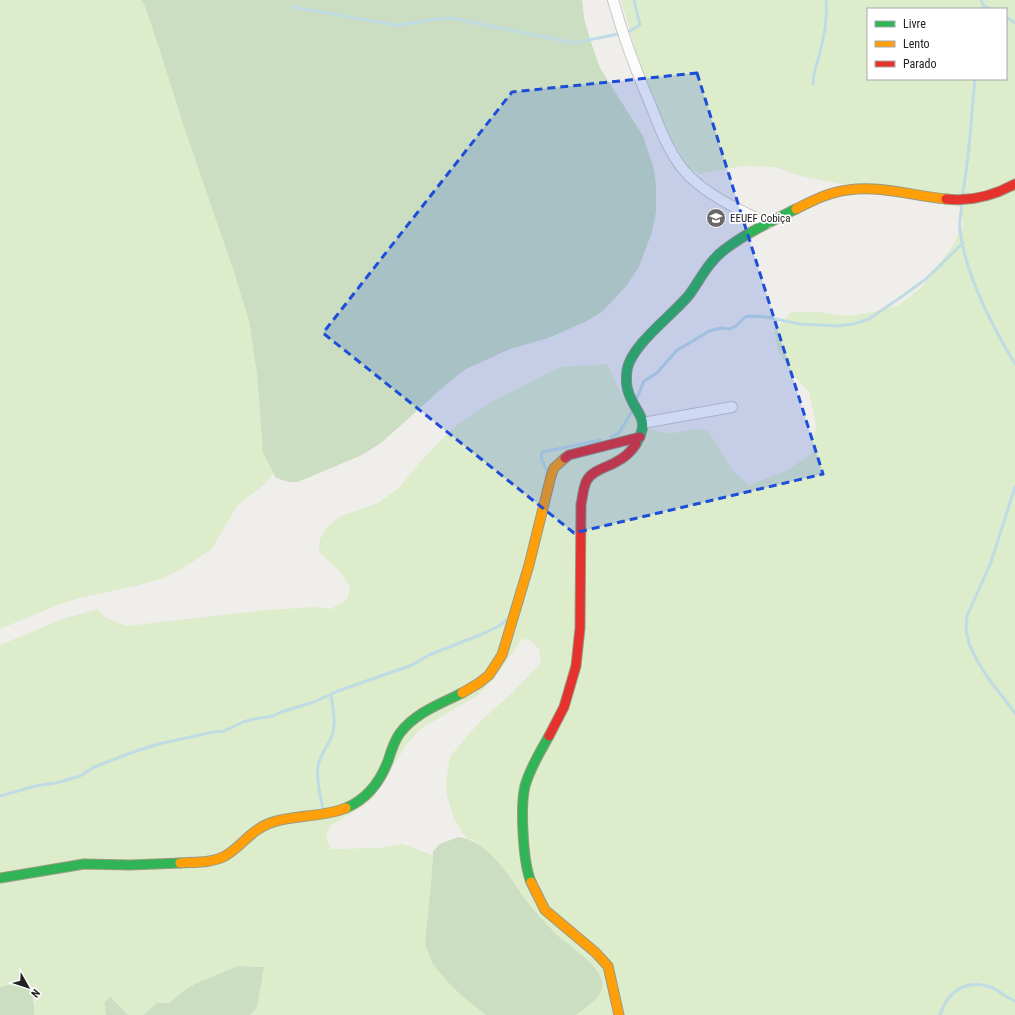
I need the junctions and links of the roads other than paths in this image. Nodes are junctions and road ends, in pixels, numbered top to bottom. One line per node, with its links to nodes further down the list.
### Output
1 (613, 0): 3 (street)
2 (1015, 184): 3 (street)
3 (768, 223): 5 (street)
4 (732, 407): 5 (street)
5 (643, 423): 6 (street)
6 (640, 437): 7 (street); 8 (street)
7 (0, 878)
8 (619, 1015)

